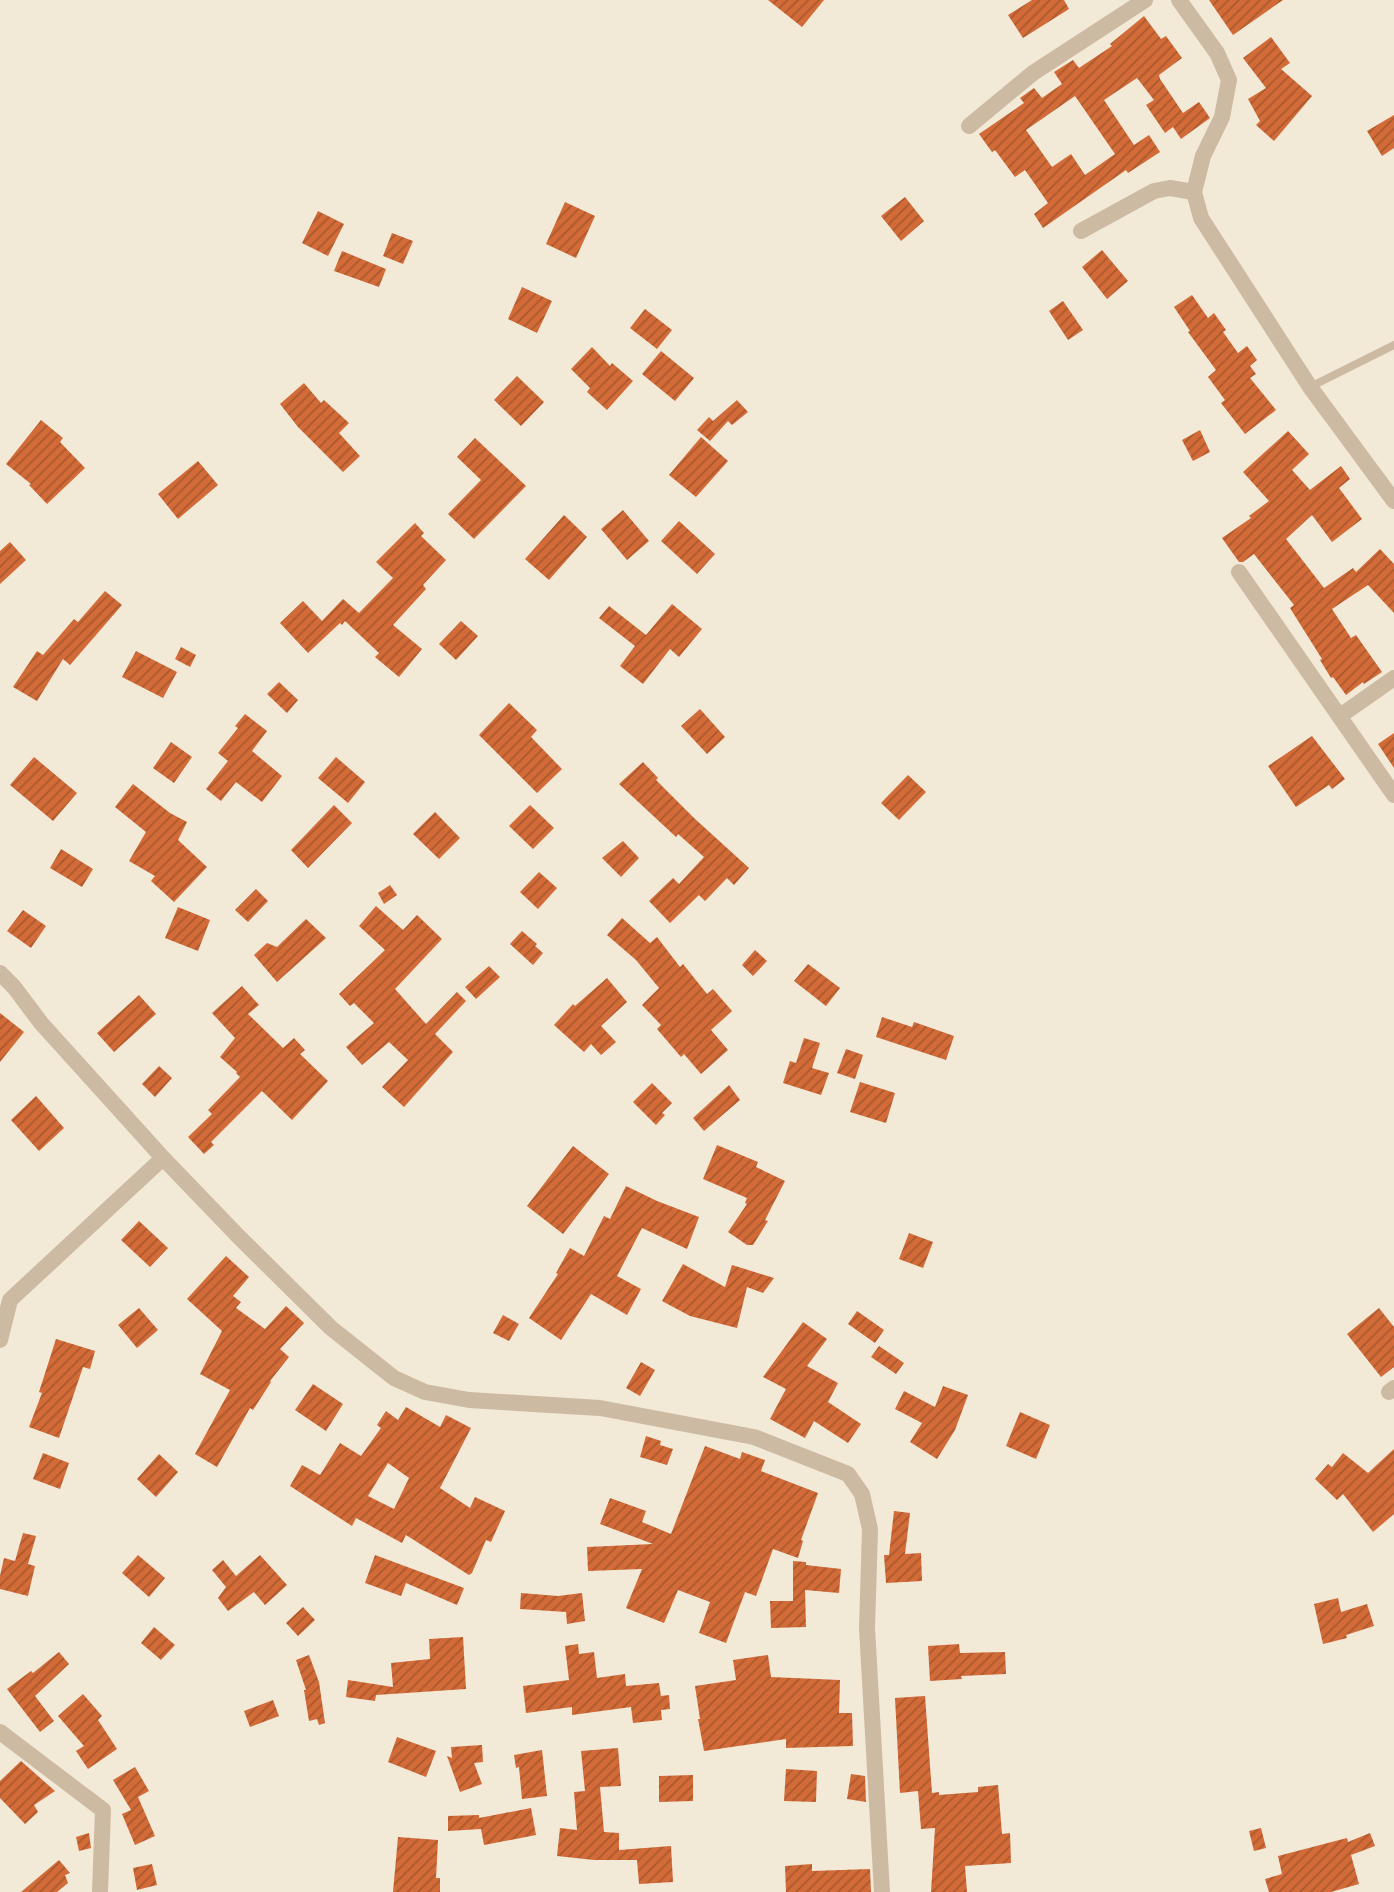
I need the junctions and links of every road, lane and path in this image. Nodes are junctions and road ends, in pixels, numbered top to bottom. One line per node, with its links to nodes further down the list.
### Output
1 (1145, 0): 3 (street)
2 (1179, 0): 4 (street)
3 (969, 126)
4 (1194, 192): 5 (street); 7 (street)
5 (1081, 231)
6 (1394, 345): 7 (lane)
7 (1310, 387): 8 (street)
8 (1394, 501)
9 (1239, 572): 11 (street)
10 (1394, 678): 11 (street)
11 (1340, 716): 12 (street)
12 (1394, 794)
13 (0, 974): 14 (street)
14 (163, 1158): 15 (street); 18 (street)
15 (0, 1340)
16 (0, 1732): 17 (street)
17 (100, 1892)
18 (883, 1892)

